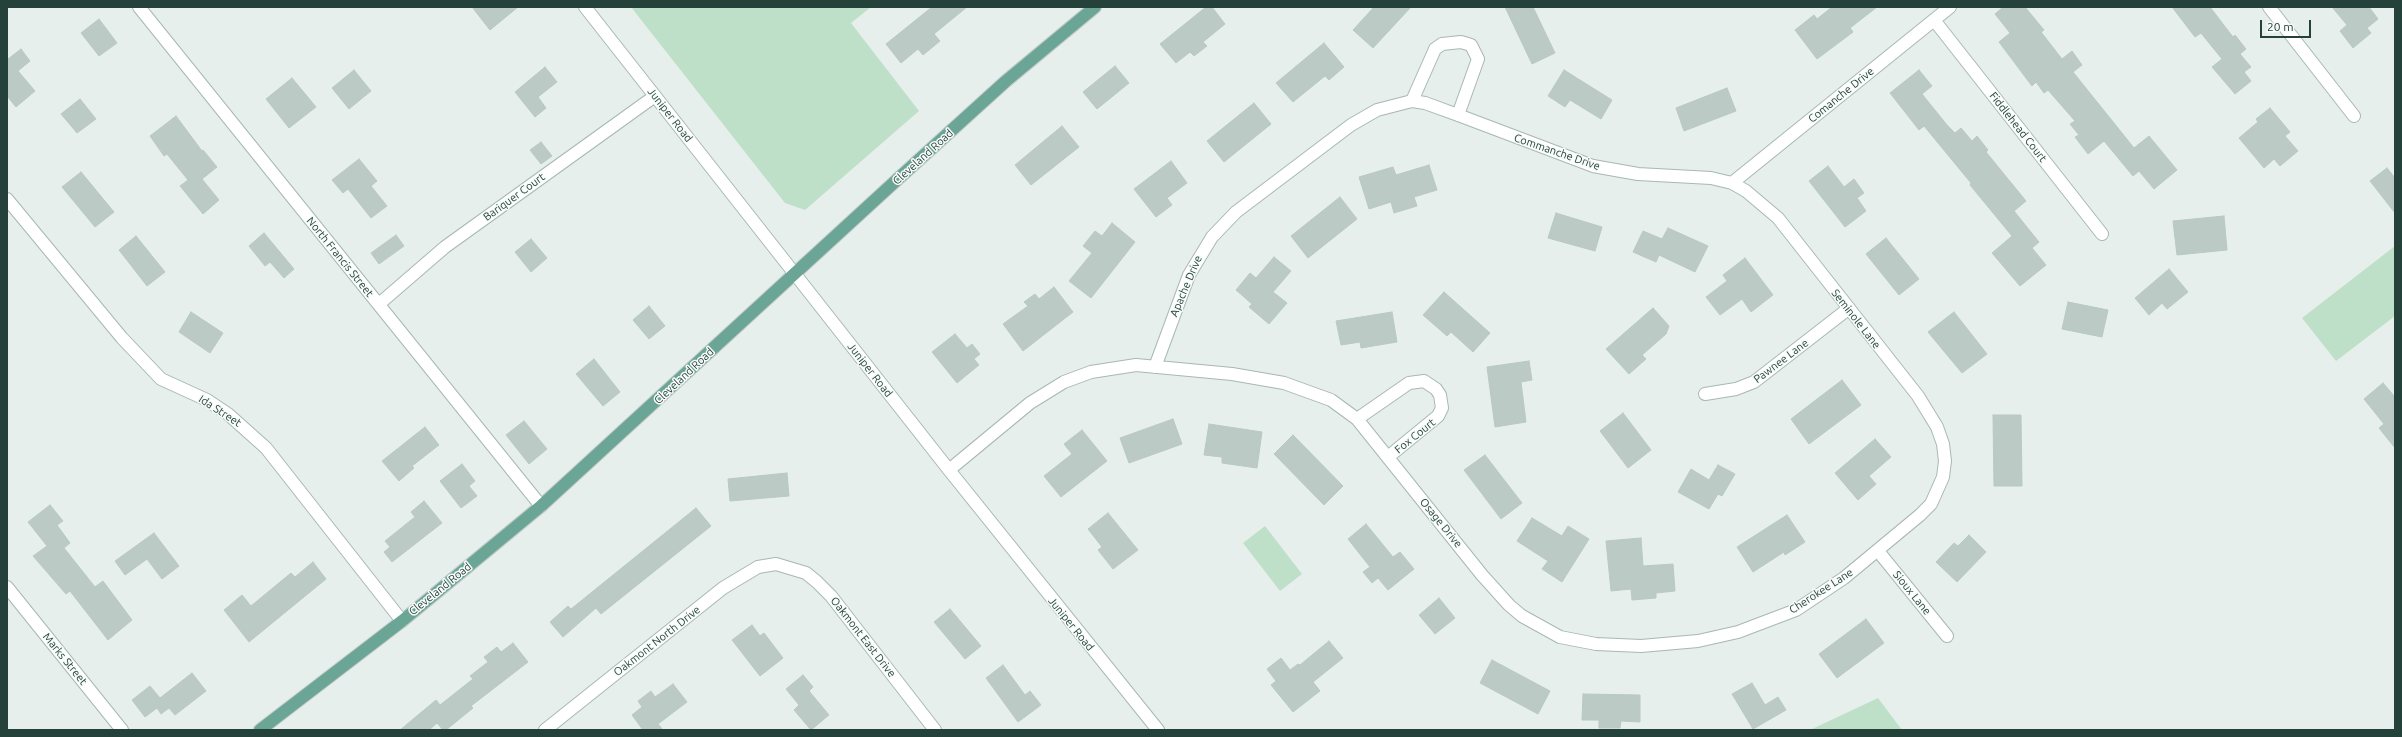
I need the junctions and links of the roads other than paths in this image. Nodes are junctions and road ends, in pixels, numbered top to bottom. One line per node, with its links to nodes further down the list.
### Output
1 (139, 7): 15 (street, North Francis Street)
2 (585, 7): 7 (street, Juniper Road)
3 (1095, 7): 14 (main road, Cleveland Road)
4 (1950, 7): 6 (street, Comanche Drive)
5 (2269, 7): 10 (street)
6 (1934, 20): 11 (street, Comanche Drive); 13 (street, Fiddlehead Court)
7 (655, 96): 14 (street, Juniper Road); 15 (street, Bariquer Court)
8 (1412, 101): 9 (street, Apache Drive); 9 (street); 17 (street, Apache Drive)
9 (1458, 115): 11 (street, Commanche Drive)
10 (2354, 116)
11 (1732, 184): 16 (street, Seminole Lane)
12 (7, 199): 26 (street, Ida Street)
13 (2102, 234)
14 (795, 273): 21 (street, Juniper Road); 22 (main road, Cleveland Road)
15 (379, 304): 22 (street, North Francis Street)
16 (1848, 309): 18 (street, Pawnee Lane); 23 (street, Seminole Lane)
17 (1155, 367): 19 (street, Osage Drive); 21 (street)
18 (1705, 394)
19 (1357, 419): 20 (street, Osage Drive); 20 (street, Fox Court)
20 (1388, 457): 27 (street, Osage Drive)
21 (949, 470): 33 (street, Juniper Road)
22 (541, 506): 26 (main road, Cleveland Road)
23 (1878, 551): 27 (street, Cherokee Lane); 28 (street, Sioux Lane)
24 (776, 564): 29 (street, Oakmont North Drive); 32 (street, Oakmont East Drive)
25 (7, 587): 30 (street, Marks Street)
26 (402, 621): 31 (main road, Cleveland Road)
27 (1738, 632)
28 (1946, 636)
29 (551, 728)
30 (122, 730)
31 (260, 730)
32 (935, 730)
33 (1158, 730)

